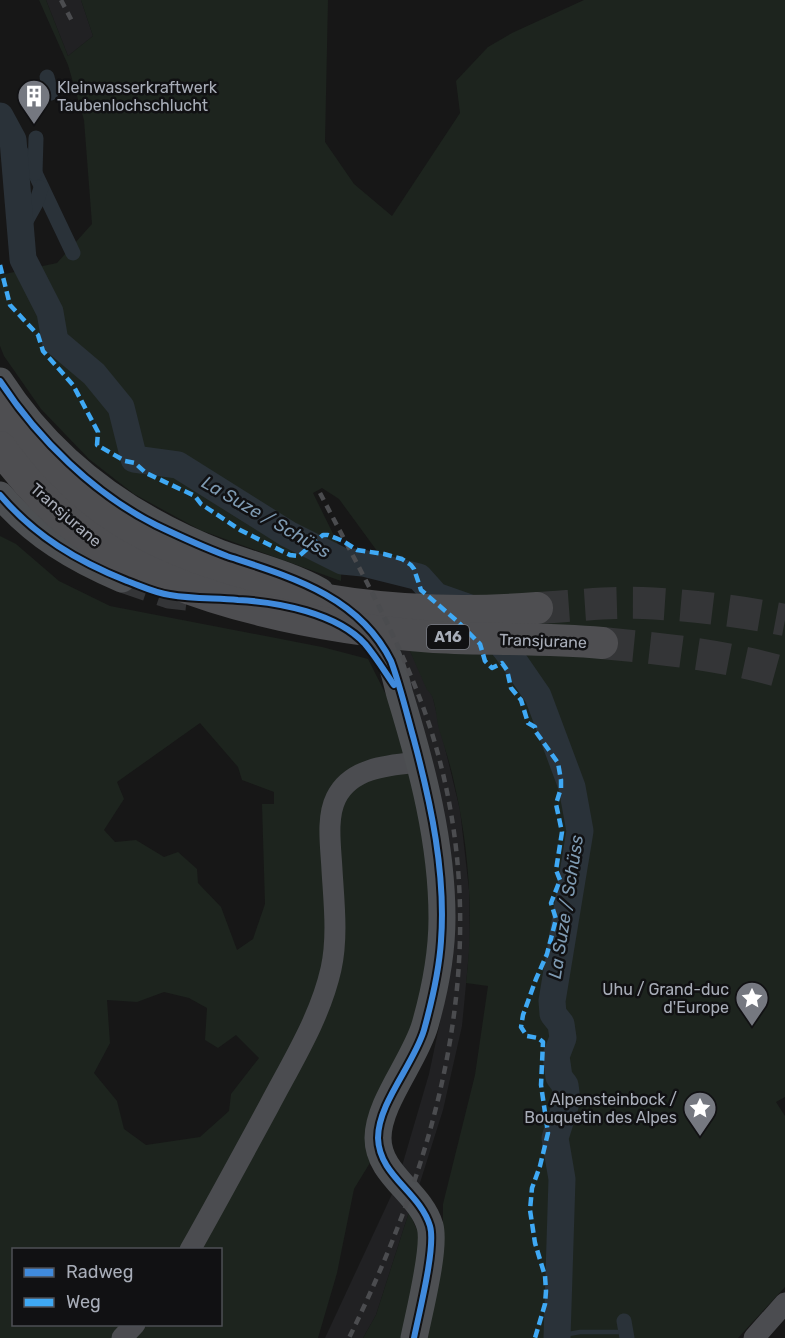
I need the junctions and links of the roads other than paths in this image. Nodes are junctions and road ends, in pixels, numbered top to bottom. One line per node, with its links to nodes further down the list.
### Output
1 (0, 381): 8 (main road)
2 (0, 408): 6 (highway, Transjurane / A16)
3 (0, 447): 7 (highway, Transjurane / A16)
4 (0, 495): 5 (main road)
5 (122, 579)
6 (535, 608)
7 (601, 643)
8 (420, 762): 9 (street); 13 (main road)
9 (191, 1248)
10 (785, 1303): 14 (street)
11 (133, 1326): 12 (street)
12 (122, 1338)
13 (414, 1338)
14 (754, 1338)

